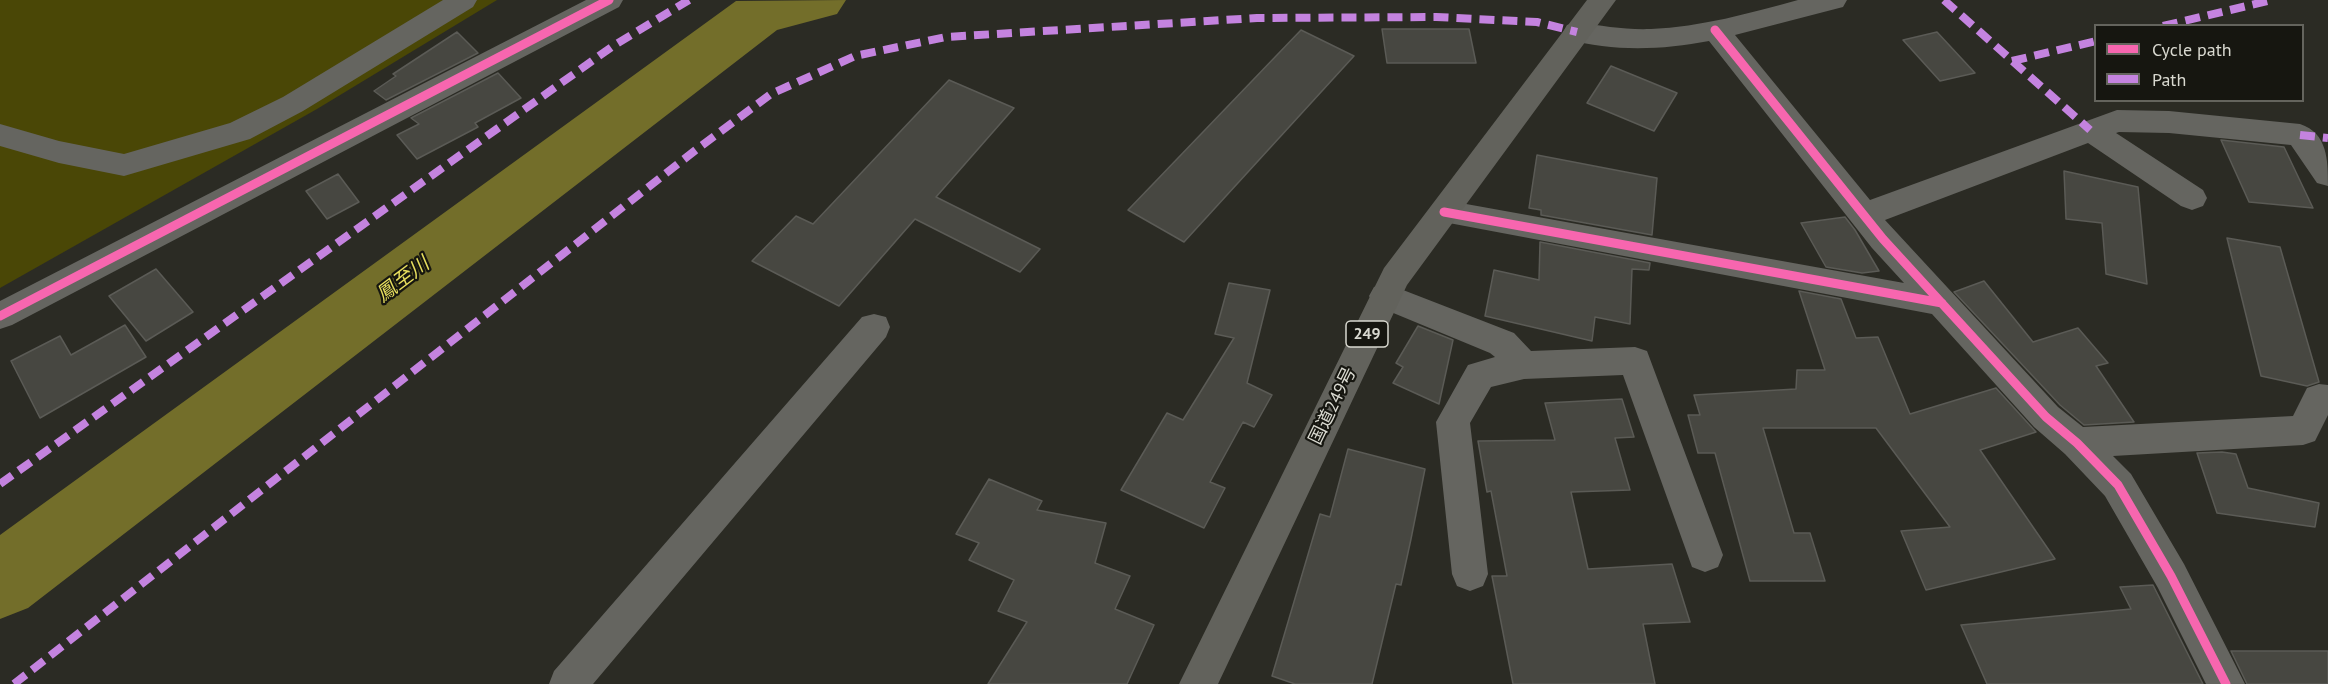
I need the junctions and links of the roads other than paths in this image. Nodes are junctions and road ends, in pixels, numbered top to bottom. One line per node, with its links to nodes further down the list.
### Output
1 (463, 0): 7 (street)
2 (609, 0): 14 (street)
3 (1833, 0): 5 (street)
4 (1590, 16): 5 (street); 10 (highway, 国道249号 / 249)
5 (1715, 30): 11 (street)
6 (2090, 130): 8 (street); 9 (street); 11 (street)
7 (0, 135)
8 (2328, 176)
9 (2192, 198)
10 (1444, 212): 12 (highway, 国道249号 / 249); 13 (street)
11 (1864, 215): 13 (street)
12 (1385, 296): 16 (street); 22 (highway, 国道249号 / 249)
13 (1942, 303): 18 (street)
14 (0, 316)
15 (874, 327): 21 (street)
16 (1524, 365): 19 (street); 20 (street)
17 (2328, 400): 18 (street)
18 (2077, 443): 23 (street)
19 (1706, 555)
20 (1470, 574)
21 (568, 684)
22 (1198, 684)
23 (2226, 684)

